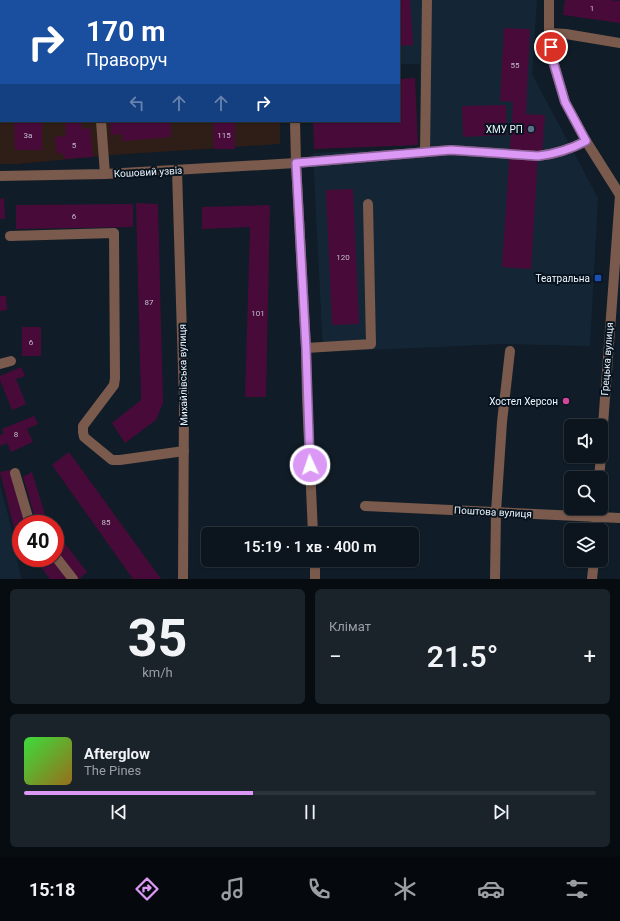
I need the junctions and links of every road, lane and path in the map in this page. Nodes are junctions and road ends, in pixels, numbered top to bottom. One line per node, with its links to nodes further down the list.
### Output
1 (427, 0): 8 (street)
2 (549, 0): 3 (street)
3 (549, 33): 4 (street); 7 (street)
4 (620, 43)
5 (101, 122): 11 (street)
6 (295, 122): 9 (street)
7 (586, 141): 8 (street, Кошовий узвіз); 13 (street)
8 (425, 152): 9 (street, Кошовий узвіз)
9 (296, 163): 10 (street, Кошовий узвіз); 16 (street)
10 (177, 170): 11 (street, Кошовий узвіз); 21 (street, Михайлівська вулиця)
11 (105, 174): 12 (street, Кошовий узвіз)
12 (0, 176)
13 (620, 195): 20 (street, Грецька вулиця)
14 (368, 204): 16 (street)
15 (10, 236): 21 (street)
16 (306, 348): 29 (street)
17 (510, 351): 24 (street)
18 (11, 361): 19 (street)
19 (0, 364)
20 (603, 419)
21 (184, 451): 34 (street, Михайлівська вулиця)
22 (14, 473): 26 (street)
23 (365, 506): 24 (street, Поштова вулиця)
24 (496, 512): 25 (street, Поштова вулиця); 36 (street)
25 (564, 513)
26 (27, 515)
27 (606, 515): 28 (street, Поштова вулиця)
28 (620, 518)
29 (313, 527)
30 (64, 567): 33 (street)
31 (315, 567): 35 (street)
32 (593, 567): 37 (street)
33 (73, 579)
34 (184, 579)
35 (316, 579)
36 (495, 579)
37 (592, 579)

